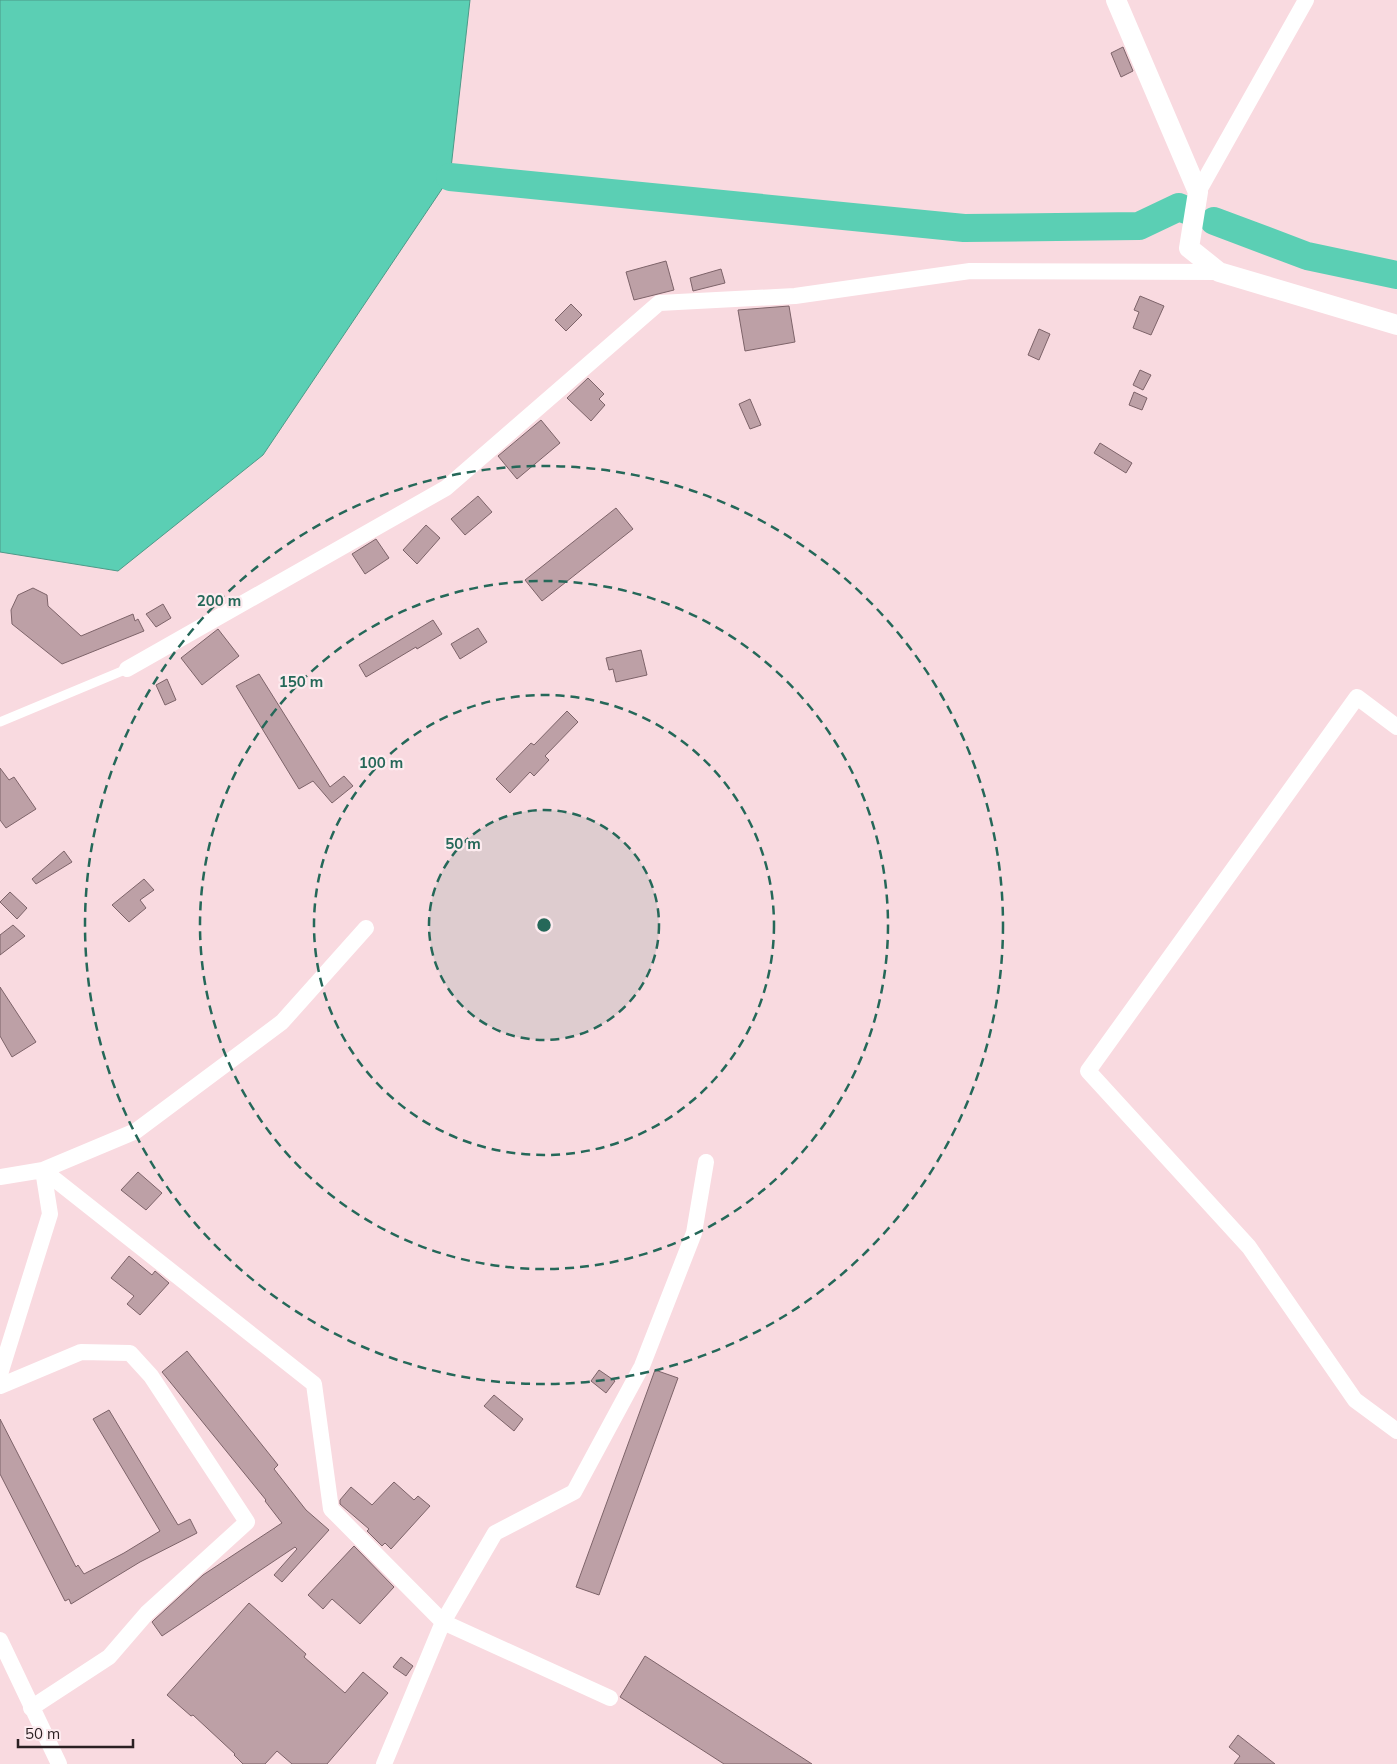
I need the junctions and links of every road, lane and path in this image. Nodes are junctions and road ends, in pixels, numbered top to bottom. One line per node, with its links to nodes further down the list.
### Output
1 (1116, 0): 3 (street)
2 (1306, 0): 3 (street)
3 (1198, 192): 4 (street)
4 (1219, 272): 5 (street); 6 (street)
5 (1397, 325)
6 (127, 669): 7 (lane)
7 (0, 722)
8 (1397, 727): 15 (street)
9 (366, 928): 11 (street)
10 (706, 1162): 16 (street)
11 (43, 1170): 12 (street); 13 (street); 16 (street)
12 (0, 1177)
13 (0, 1374)
14 (0, 1386): 19 (street)
15 (1397, 1431)
16 (443, 1622): 18 (street); 21 (street)
17 (0, 1640): 19 (street)
18 (610, 1698)
19 (31, 1708): 20 (street)
20 (59, 1764)
21 (384, 1764)

